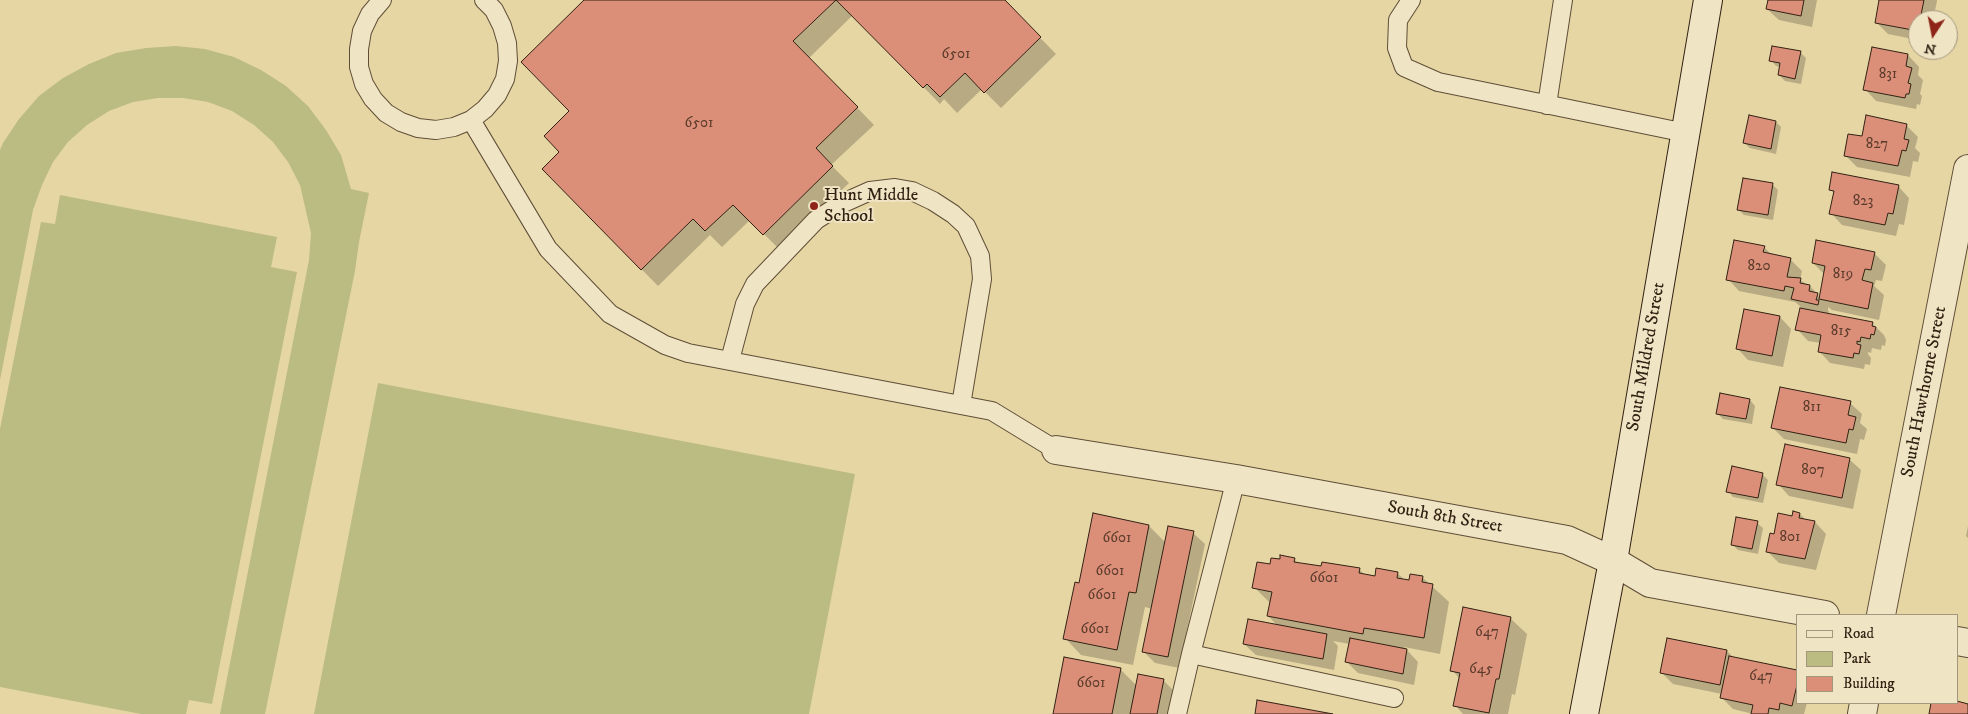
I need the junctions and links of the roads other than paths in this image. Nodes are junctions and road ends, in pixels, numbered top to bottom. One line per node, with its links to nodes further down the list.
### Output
1 (382, 0): 7 (lane)
2 (484, 0): 7 (lane)
3 (1411, 0): 6 (lane)
4 (1563, 0): 6 (lane)
5 (1708, 0): 8 (street, South Mildred Street)
6 (1547, 105): 8 (lane)
7 (471, 120): 10 (lane)
8 (1686, 133): 14 (street, South Mildred Street)
9 (1968, 168): 16 (street, South Hawthorne Street)
10 (730, 360): 11 (lane); 11 (lane)
11 (961, 405): 12 (lane)
12 (1056, 450): 13 (street, South 8th Street)
13 (1236, 479): 14 (street, South 8th Street); 17 (lane)
14 (1612, 561): 15 (street, South 8th Street); 20 (street, South Mildred Street)
15 (1820, 614)
16 (1881, 614)
17 (1190, 654): 18 (lane); 19 (lane)
18 (1394, 698)
19 (1177, 714)
20 (1584, 714)

